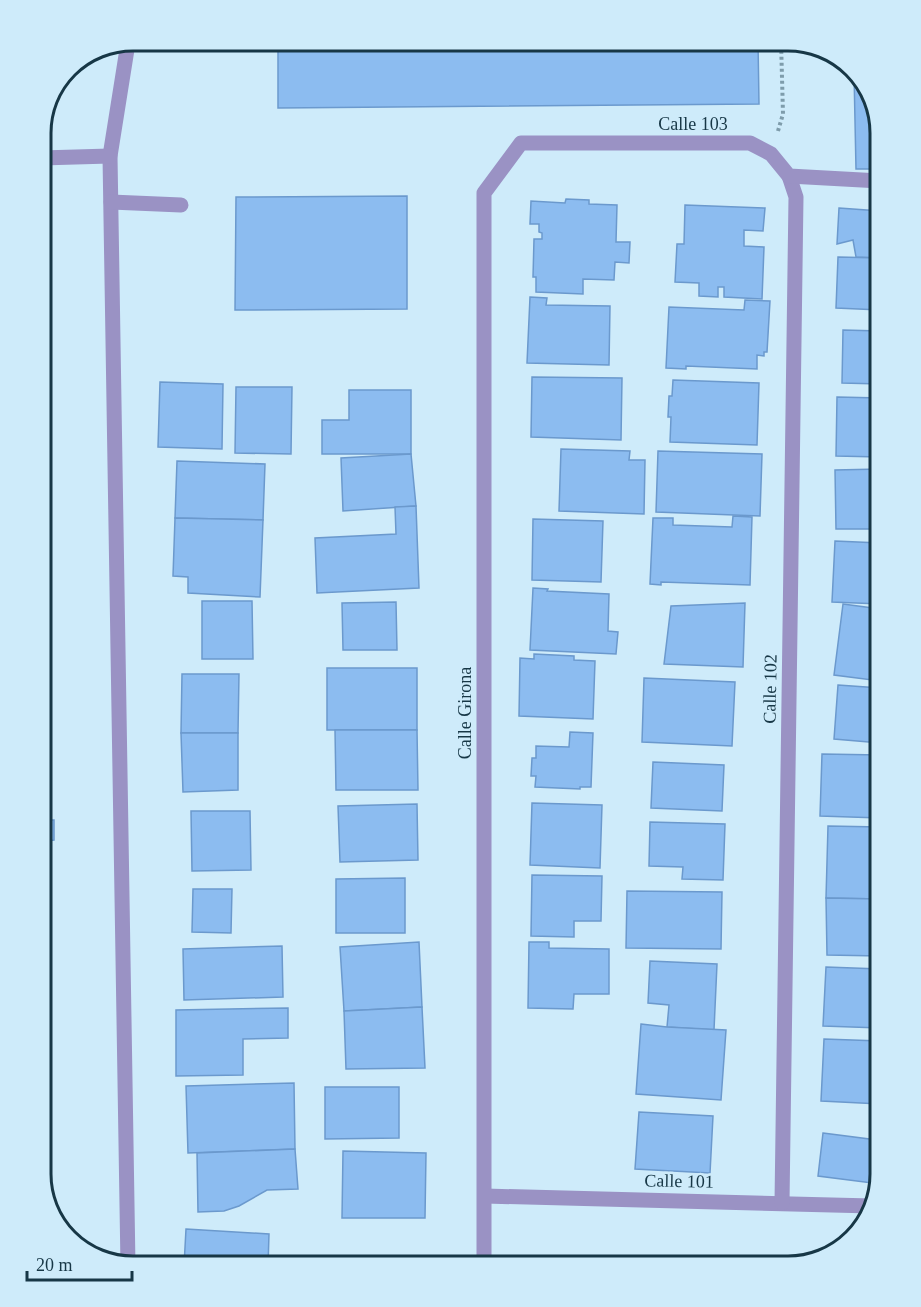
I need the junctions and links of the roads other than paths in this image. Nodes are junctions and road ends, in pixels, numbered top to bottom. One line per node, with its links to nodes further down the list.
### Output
1 (127, 52): 2 (street)
2 (110, 156): 3 (street); 7 (street)
3 (51, 158)
4 (504, 167): 5 (street, Calle 103); 9 (street, Calle Girona)
5 (789, 176): 6 (street); 10 (street, Calle 102)
6 (870, 180)
7 (111, 202): 8 (street); 12 (street)
8 (181, 205)
9 (485, 1196): 10 (street, Calle 101); 13 (street, Calle Girona)
10 (782, 1203): 11 (street, Calle 101)
11 (864, 1206)
12 (128, 1256)
13 (484, 1256)

